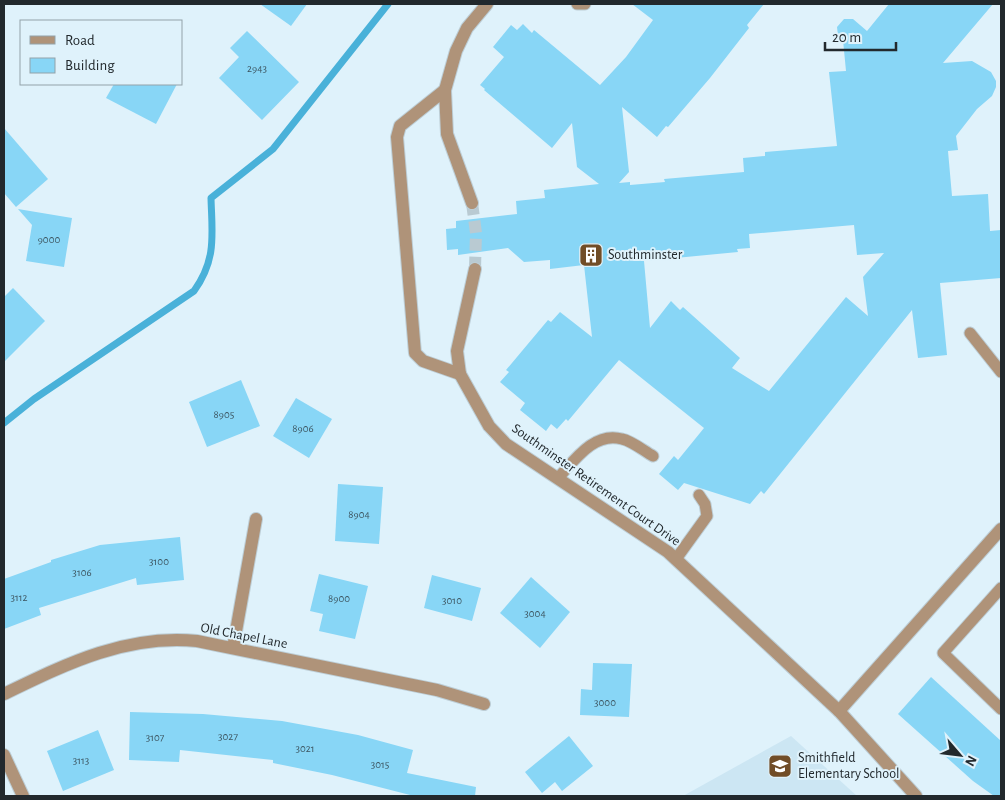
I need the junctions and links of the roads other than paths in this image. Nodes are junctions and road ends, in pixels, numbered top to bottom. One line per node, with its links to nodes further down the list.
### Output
1 (487, 4): 4 (street)
2 (577, 4): 3 (lane)
3 (585, 4)
4 (445, 90): 5 (street); 9 (street)
5 (472, 202)
6 (475, 269): 9 (street, Southminster Retirement Court Drive)
7 (970, 333): 8 (lane)
8 (1001, 372)
9 (460, 374): 11 (street, Southminster Retirement Court Drive)
10 (653, 456): 11 (lane)
11 (558, 478): 15 (street, Southminster Retirement Court Drive)
12 (699, 494): 15 (lane)
13 (256, 519): 17 (street)
14 (1001, 529): 21 (street)
15 (676, 559): 21 (street, Southminster Retirement Court Drive)
16 (1001, 588): 20 (lane)
17 (233, 648): 18 (street, Old Chapel Lane); 19 (street, Old Chapel Lane)
18 (4, 694)
19 (484, 704)
20 (1001, 709)
21 (839, 710): 24 (street, Southminster Retirement Court Drive)
22 (4, 755): 23 (street)
23 (23, 796)
24 (916, 796)

